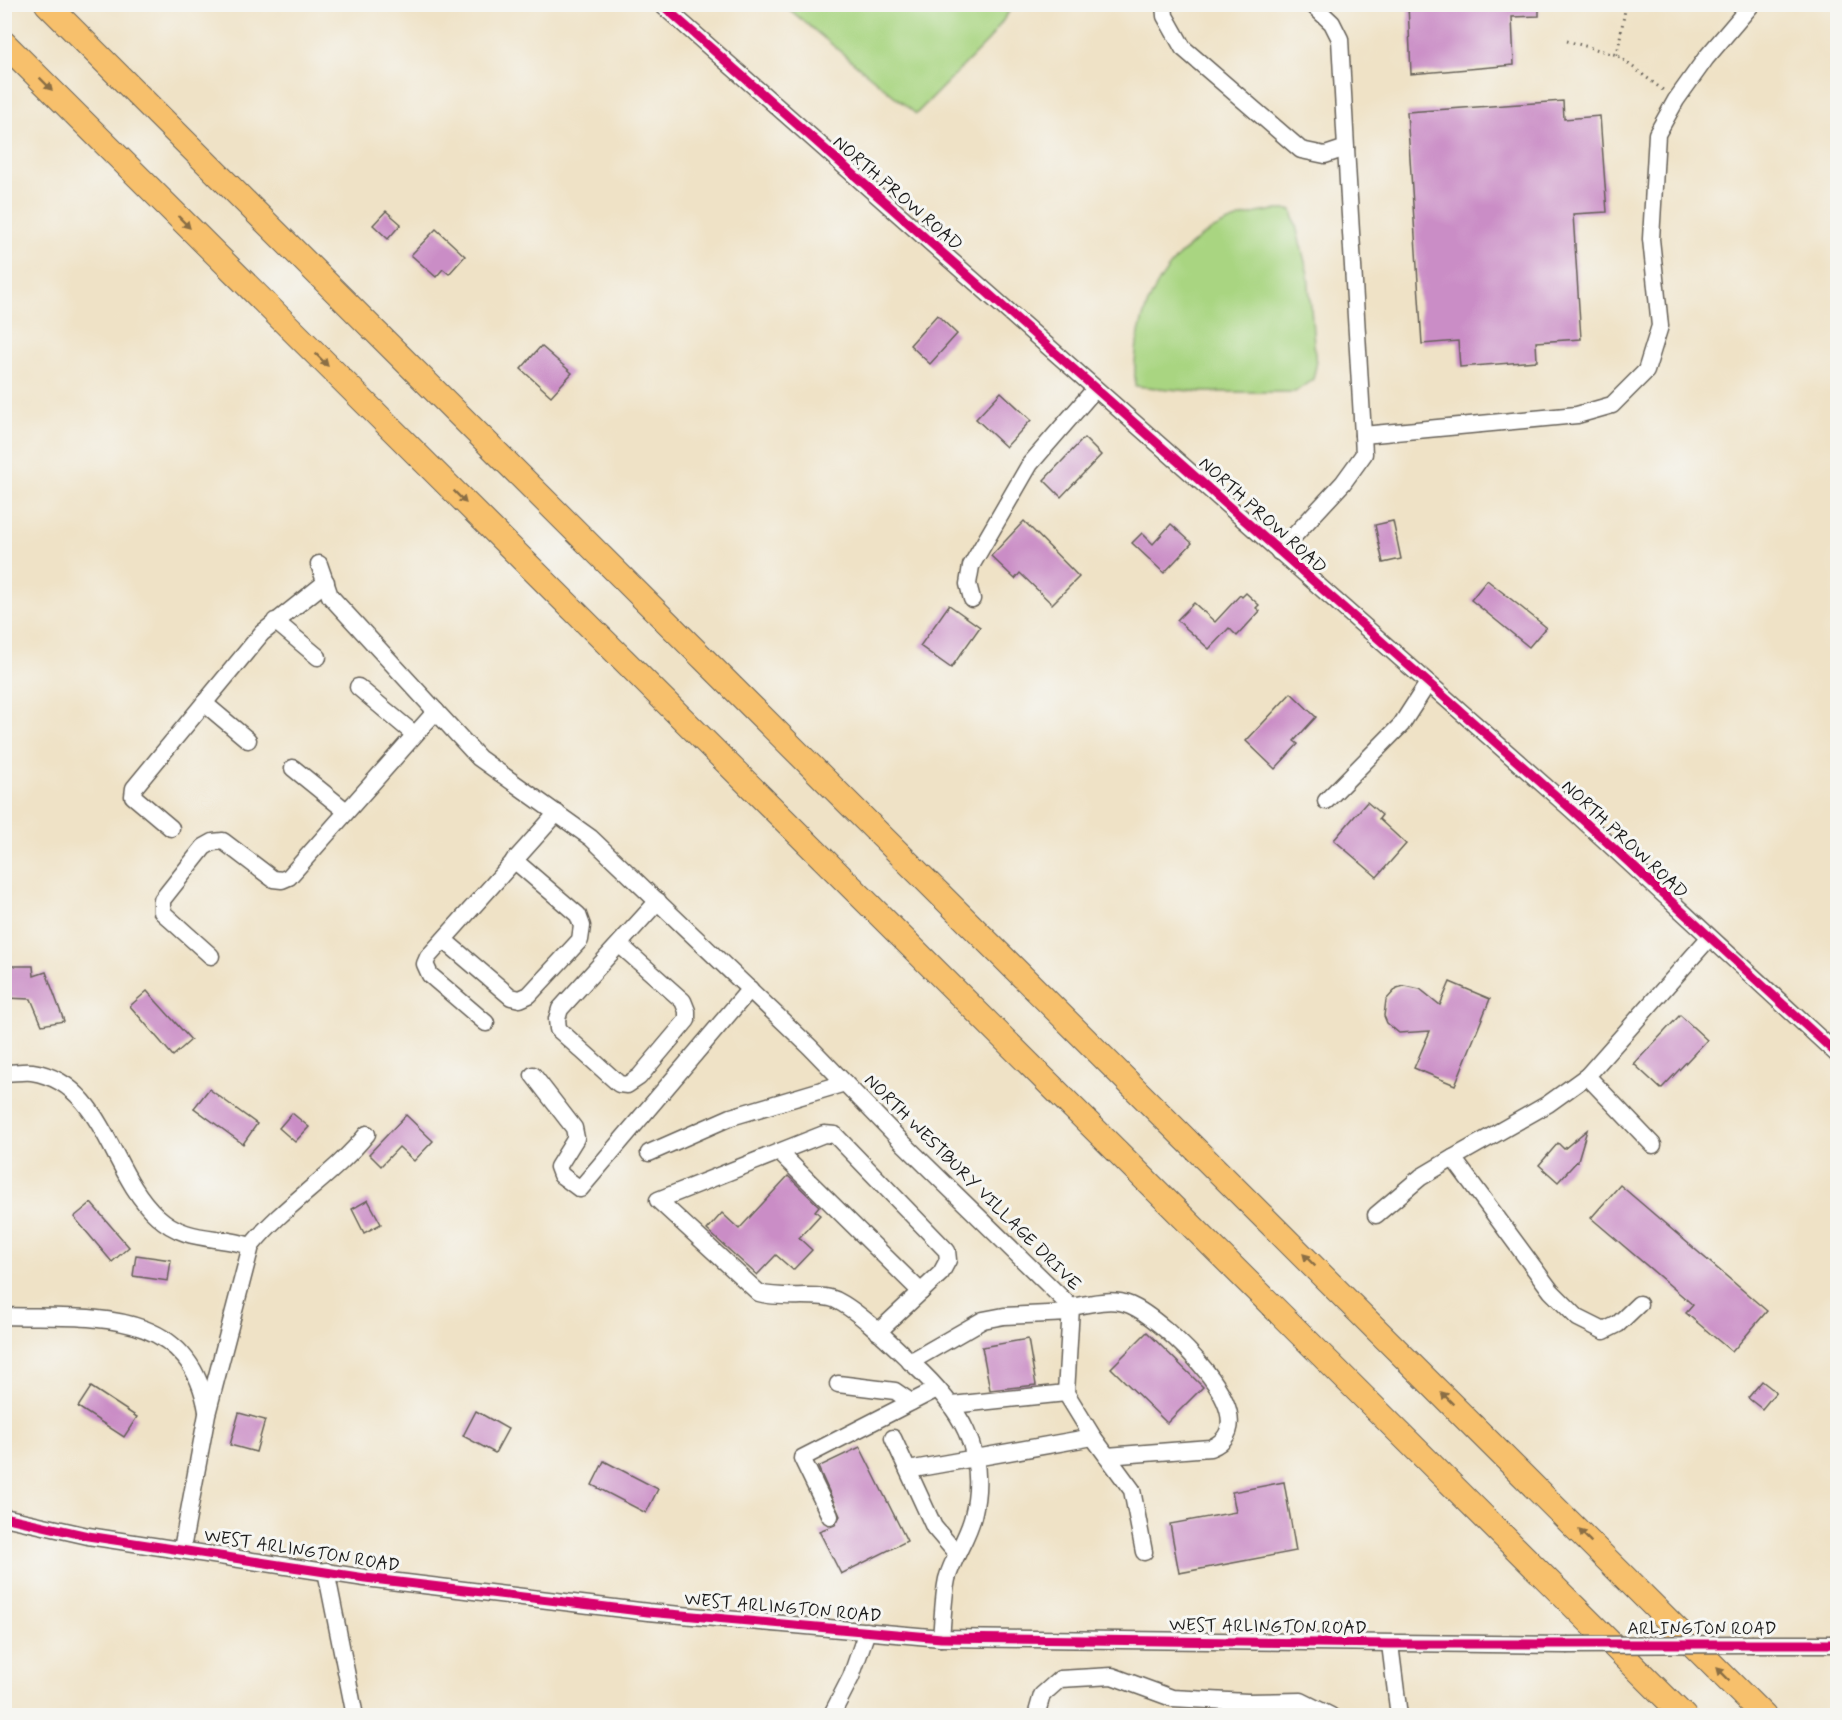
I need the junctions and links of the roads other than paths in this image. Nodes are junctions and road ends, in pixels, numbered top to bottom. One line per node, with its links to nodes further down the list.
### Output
1 (47, 4): 83 (highway, one-way to 1)
2 (661, 4): 8 (street, NORTH PROW ROAD)
3 (1164, 4): 7 (street)
4 (1312, 4): 7 (street)
5 (1752, 4): 9 (street)
6 (4, 43): 82 (highway, one-way to 82)
7 (1346, 148): 9 (street)
8 (1095, 389): 10 (street, NORTH PROW ROAD); 13 (street)
9 (1363, 435): 10 (street)
10 (1279, 552): 16 (street, NORTH PROW ROAD)
11 (319, 564): 12 (street, NORTH WESTBURY VILLAGE DRIVE)
12 (326, 582): 14 (street); 19 (street, NORTH WESTBURY VILLAGE DRIVE)
13 (972, 599)
14 (275, 621): 15 (street); 18 (street)
15 (318, 657)
16 (1428, 683): 23 (street); 29 (street, NORTH PROW ROAD)
17 (358, 687): 20 (street)
18 (204, 704): 21 (street); 26 (street)
19 (436, 711): 20 (street); 25 (street, NORTH WESTBURY VILLAGE DRIVE)
20 (414, 734): 24 (street)
21 (248, 740)
22 (293, 768): 24 (street)
23 (1326, 801)
24 (346, 811): 32 (street)
25 (557, 813): 27 (street); 28 (street, NORTH WESTBURY VILLAGE DRIVE)
26 (171, 828)
27 (514, 860): 30 (street); 30 (street)
28 (658, 901): 31 (street); 33 (street, NORTH WESTBURY VILLAGE DRIVE)
29 (1709, 938): 36 (street, NORTH PROW ROAD); 40 (street)
30 (444, 940): 34 (street)
31 (619, 944): 35 (street); 35 (street)
32 (211, 956)
33 (750, 989): 37 (street); 41 (street, NORTH WESTBURY VILLAGE DRIVE)
34 (486, 1023)
35 (659, 1053): 37 (street)
36 (1838, 1055)
37 (680, 1071): 39 (street)
38 (4, 1073): 48 (street)
39 (533, 1075)
40 (1587, 1076): 43 (street); 46 (street)
41 (845, 1083): 45 (street); 51 (street, NORTH WESTBURY VILLAGE DRIVE)
42 (367, 1134): 48 (street)
43 (1653, 1144)
44 (779, 1152): 49 (street); 49 (street); 53 (street)
45 (649, 1153)
46 (1453, 1158): 47 (street); 50 (street)
47 (1376, 1215)
48 (251, 1246): 60 (street)
49 (921, 1292): 53 (street)
50 (1639, 1304)
51 (1070, 1310): 54 (street); 57 (street, NORTH WESTBURY VILLAGE DRIVE); 63 (street)
52 (4, 1316): 60 (street)
53 (878, 1332): 54 (street)
54 (910, 1362): 56 (street)
55 (838, 1384): 58 (street)
56 (937, 1389): 58 (street); 59 (street)
57 (1066, 1393): 59 (street); 61 (street)
58 (911, 1402): 66 (street)
59 (952, 1405): 64 (street)
60 (207, 1414): 68 (street)
61 (1093, 1437): 63 (street); 64 (street)
62 (893, 1438): 65 (street)
63 (1107, 1456): 69 (street)
64 (977, 1457): 65 (street); 70 (street)
65 (908, 1470): 70 (street)
66 (830, 1516)
67 (4, 1517): 68 (street, WEST ARLINGTON ROAD)
68 (182, 1549): 71 (street, WEST ARLINGTON ROAD)
69 (1144, 1552)
70 (957, 1554): 73 (street)
71 (326, 1571): 72 (street, WEST ARLINGTON ROAD); 77 (street)
72 (867, 1631): 73 (street, WEST ARLINGTON ROAD); 78 (street)
73 (941, 1638): 74 (street, WEST ARLINGTON ROAD)
74 (1390, 1644): 75 (street, WEST ARLINGTON ROAD); 81 (street)
75 (1567, 1644): 76 (street, ARLINGTON ROAD, bridge)
76 (1838, 1644)
77 (355, 1716)
78 (831, 1716)
79 (1036, 1716): 80 (street)
80 (1331, 1716)
81 (1399, 1716)
82 (1684, 1716)
83 (1764, 1716)

